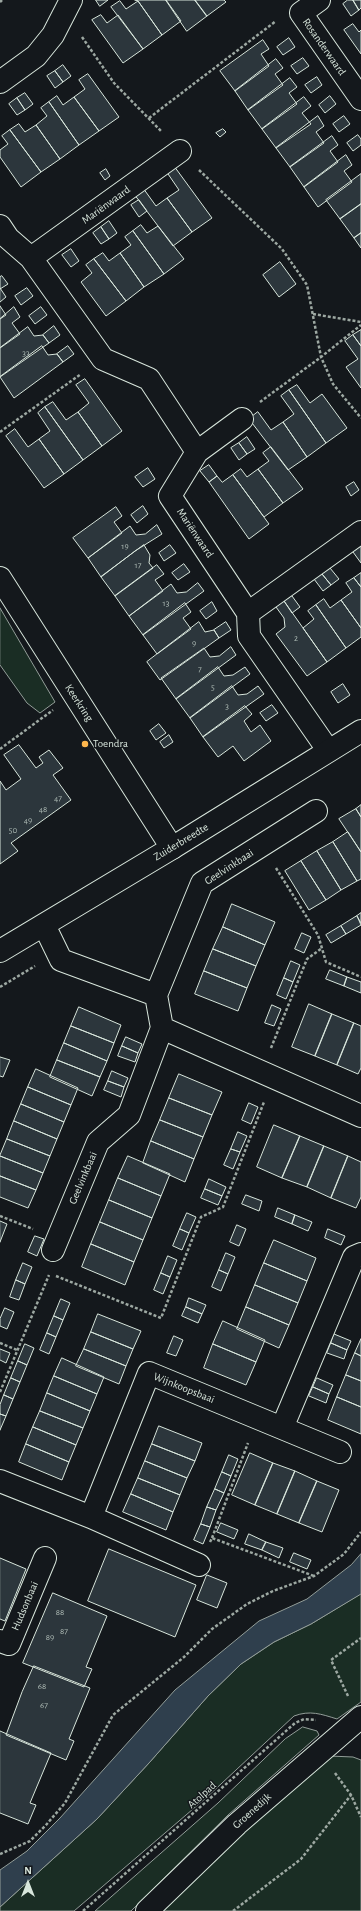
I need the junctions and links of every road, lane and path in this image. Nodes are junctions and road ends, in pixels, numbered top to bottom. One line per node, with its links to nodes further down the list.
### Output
1 (319, 0): 3 (street, Rosanderwaard)
2 (68, 7): 4 (street); 6 (path)
3 (301, 13): 5 (street, Rosanderwaard); 6 (path)
4 (0, 82)
5 (361, 99)
6 (149, 118): 7 (path)
7 (180, 152): 9 (street, Mariënwaard); 10 (path)
8 (0, 226): 9 (street)
9 (32, 258): 14 (street)
10 (313, 314): 11 (path); 13 (path)
11 (361, 322)
12 (361, 325): 13 (path)
13 (321, 357): 15 (path); 16 (path)
14 (103, 359): 17 (path); 18 (street)
15 (361, 418)
16 (242, 419): 18 (street, Mariënwaard)
17 (0, 432)
18 (197, 452): 21 (street, Mariënwaard)
19 (361, 532): 21 (street)
20 (0, 578): 22 (street, Keerkring)
21 (248, 613): 25 (street)
22 (74, 694): 24 (path); 28 (street, Keerkring)
23 (361, 731): 25 (street, Zuiderbreedte)
24 (0, 749)
25 (328, 750): 28 (street, Zuiderbreedte)
26 (316, 811): 27 (street, Geelvinkbaai)
27 (262, 846): 30 (path); 35 (street, Geelvinkbaai)
28 (172, 848): 29 (street, Zuiderbreedte)
29 (44, 925): 31 (street, Zuiderbreedte); 32 (street)
30 (322, 948): 33 (path); 37 (path)
31 (0, 951)
32 (58, 952): 34 (path); 35 (street)
33 (361, 977)
34 (0, 987)
35 (156, 995): 36 (street)
36 (162, 1028): 37 (street); 40 (street, Geelvinkbaai)
37 (271, 1075): 38 (street); 43 (path)
38 (361, 1116)
39 (0, 1216): 40 (path)
40 (55, 1245)
41 (361, 1254): 46 (street)
42 (0, 1343): 43 (path)
43 (17, 1350): 44 (path)
44 (0, 1392)
45 (258, 1418): 46 (street, Wijnkoopsbaai); 49 (street, Wijnkoopsbaai); 51 (path)
46 (282, 1428): 47 (street, Wijnkoopsbaai)
47 (340, 1452)
48 (0, 1481): 49 (street)
49 (91, 1517): 53 (street)
50 (361, 1532): 54 (path)
51 (212, 1538): 53 (path); 54 (path)
52 (45, 1558): 56 (street, Hudsonbaai)
53 (199, 1564)
54 (314, 1576): 60 (path)
55 (361, 1638): 57 (path)
56 (0, 1641)
57 (349, 1698)
58 (352, 1729): 61 (path, Atolpad); 62 (street, Groenedijk)
59 (361, 1817): 63 (path)
60 (0, 1854)
61 (83, 1911)
62 (147, 1911)
63 (233, 1911)

